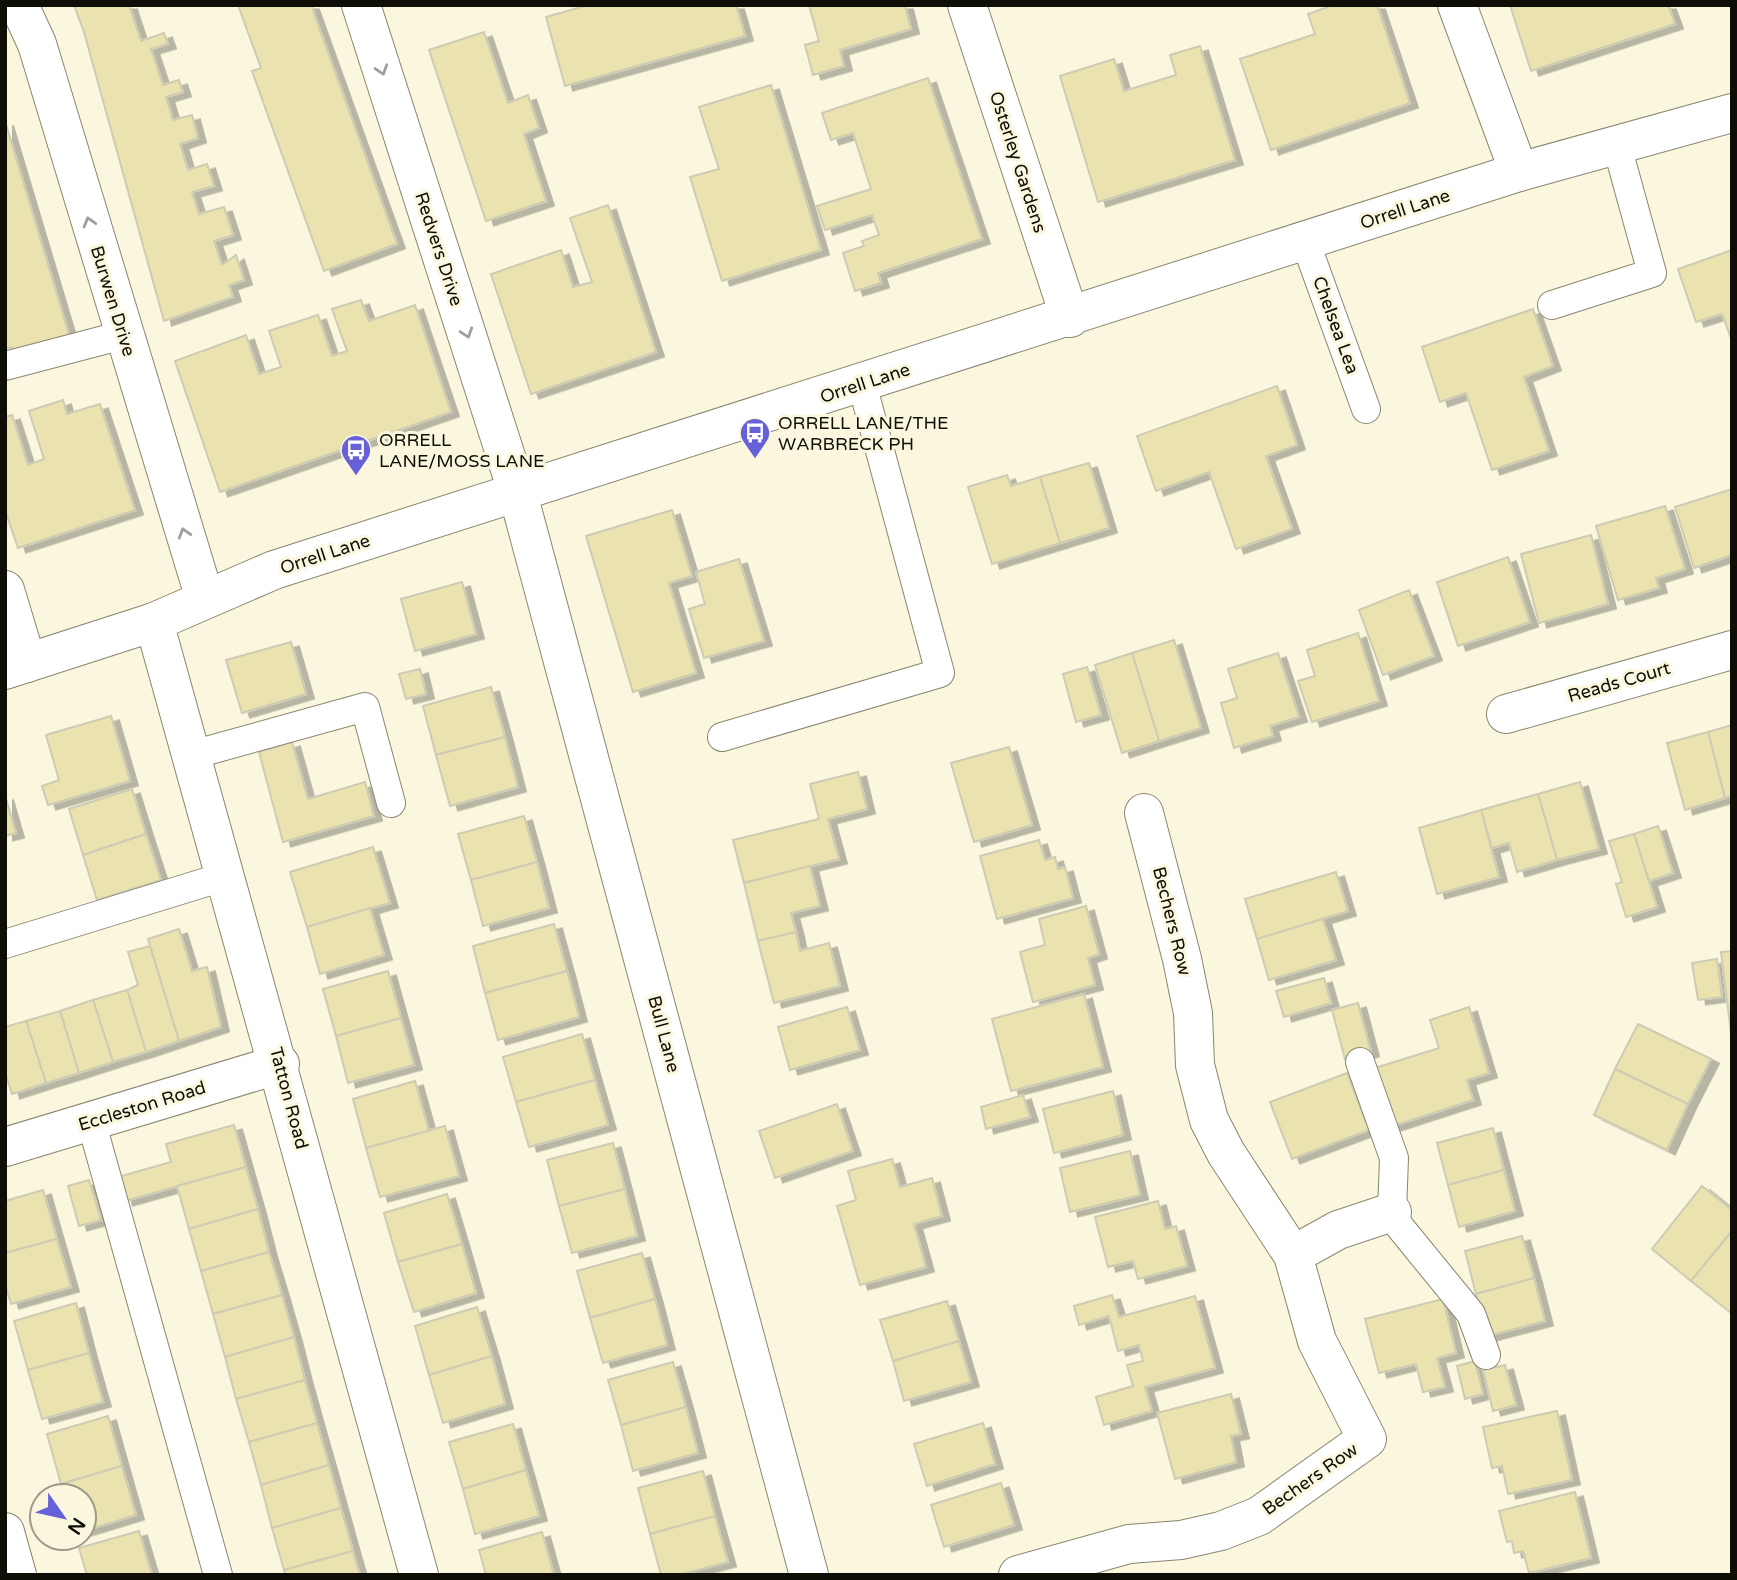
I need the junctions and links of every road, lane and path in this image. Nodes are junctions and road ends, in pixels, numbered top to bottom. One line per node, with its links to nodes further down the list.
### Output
1 (19, 5): 11 (street, Burwen Drive, one-way to 1)
2 (967, 5): 10 (street, Osterley Gardens)
3 (1457, 5): 7 (street)
4 (369, 7): 15 (street, Redvers Drive, one-way to 15)
5 (1732, 113): 6 (street, Orrell Lane)
6 (1617, 146): 7 (street, Orrell Lane); 9 (lane)
7 (1519, 172): 8 (street, Orrell Lane)
8 (1305, 241): 10 (street, Orrell Lane); 14 (lane, Chelsea Lea)
9 (1552, 305)
10 (1070, 318): 13 (street, Orrell Lane)
11 (123, 335): 12 (lane); 17 (street, Burwen Drive, one-way to 11)
12 (5, 366)
13 (862, 384): 15 (street, Orrell Lane); 22 (lane)
14 (1367, 409)
15 (518, 494): 17 (street, Orrell Lane); 39 (street, Bull Lane)
16 (5, 590): 20 (street)
17 (205, 598): 18 (street, Orrell Lane)
18 (154, 622): 20 (street, Orrell Lane); 23 (street, Tatton Road)
19 (1732, 650): 21 (street, Reads Court)
20 (16, 667)
21 (1506, 714)
22 (722, 737)
23 (192, 755): 24 (lane); 26 (street, Tatton Road)
24 (391, 803)
25 (1144, 813): 33 (street, Bechers Row)
26 (226, 876): 27 (lane); 29 (street, Tatton Road)
27 (5, 944)
28 (1360, 1062): 32 (lane)
29 (280, 1064): 30 (street, Eccleston Road); 38 (street, Tatton Road)
30 (91, 1121): 31 (street, Eccleston Road); 37 (lane)
31 (5, 1147)
32 (1392, 1212): 33 (street); 34 (lane)
33 (1293, 1255): 40 (street, Bechers Row)
34 (1486, 1355)
35 (5, 1532): 36 (street)
36 (18, 1575)
37 (218, 1575)
38 (419, 1575)
39 (809, 1575)
40 (1018, 1575)

